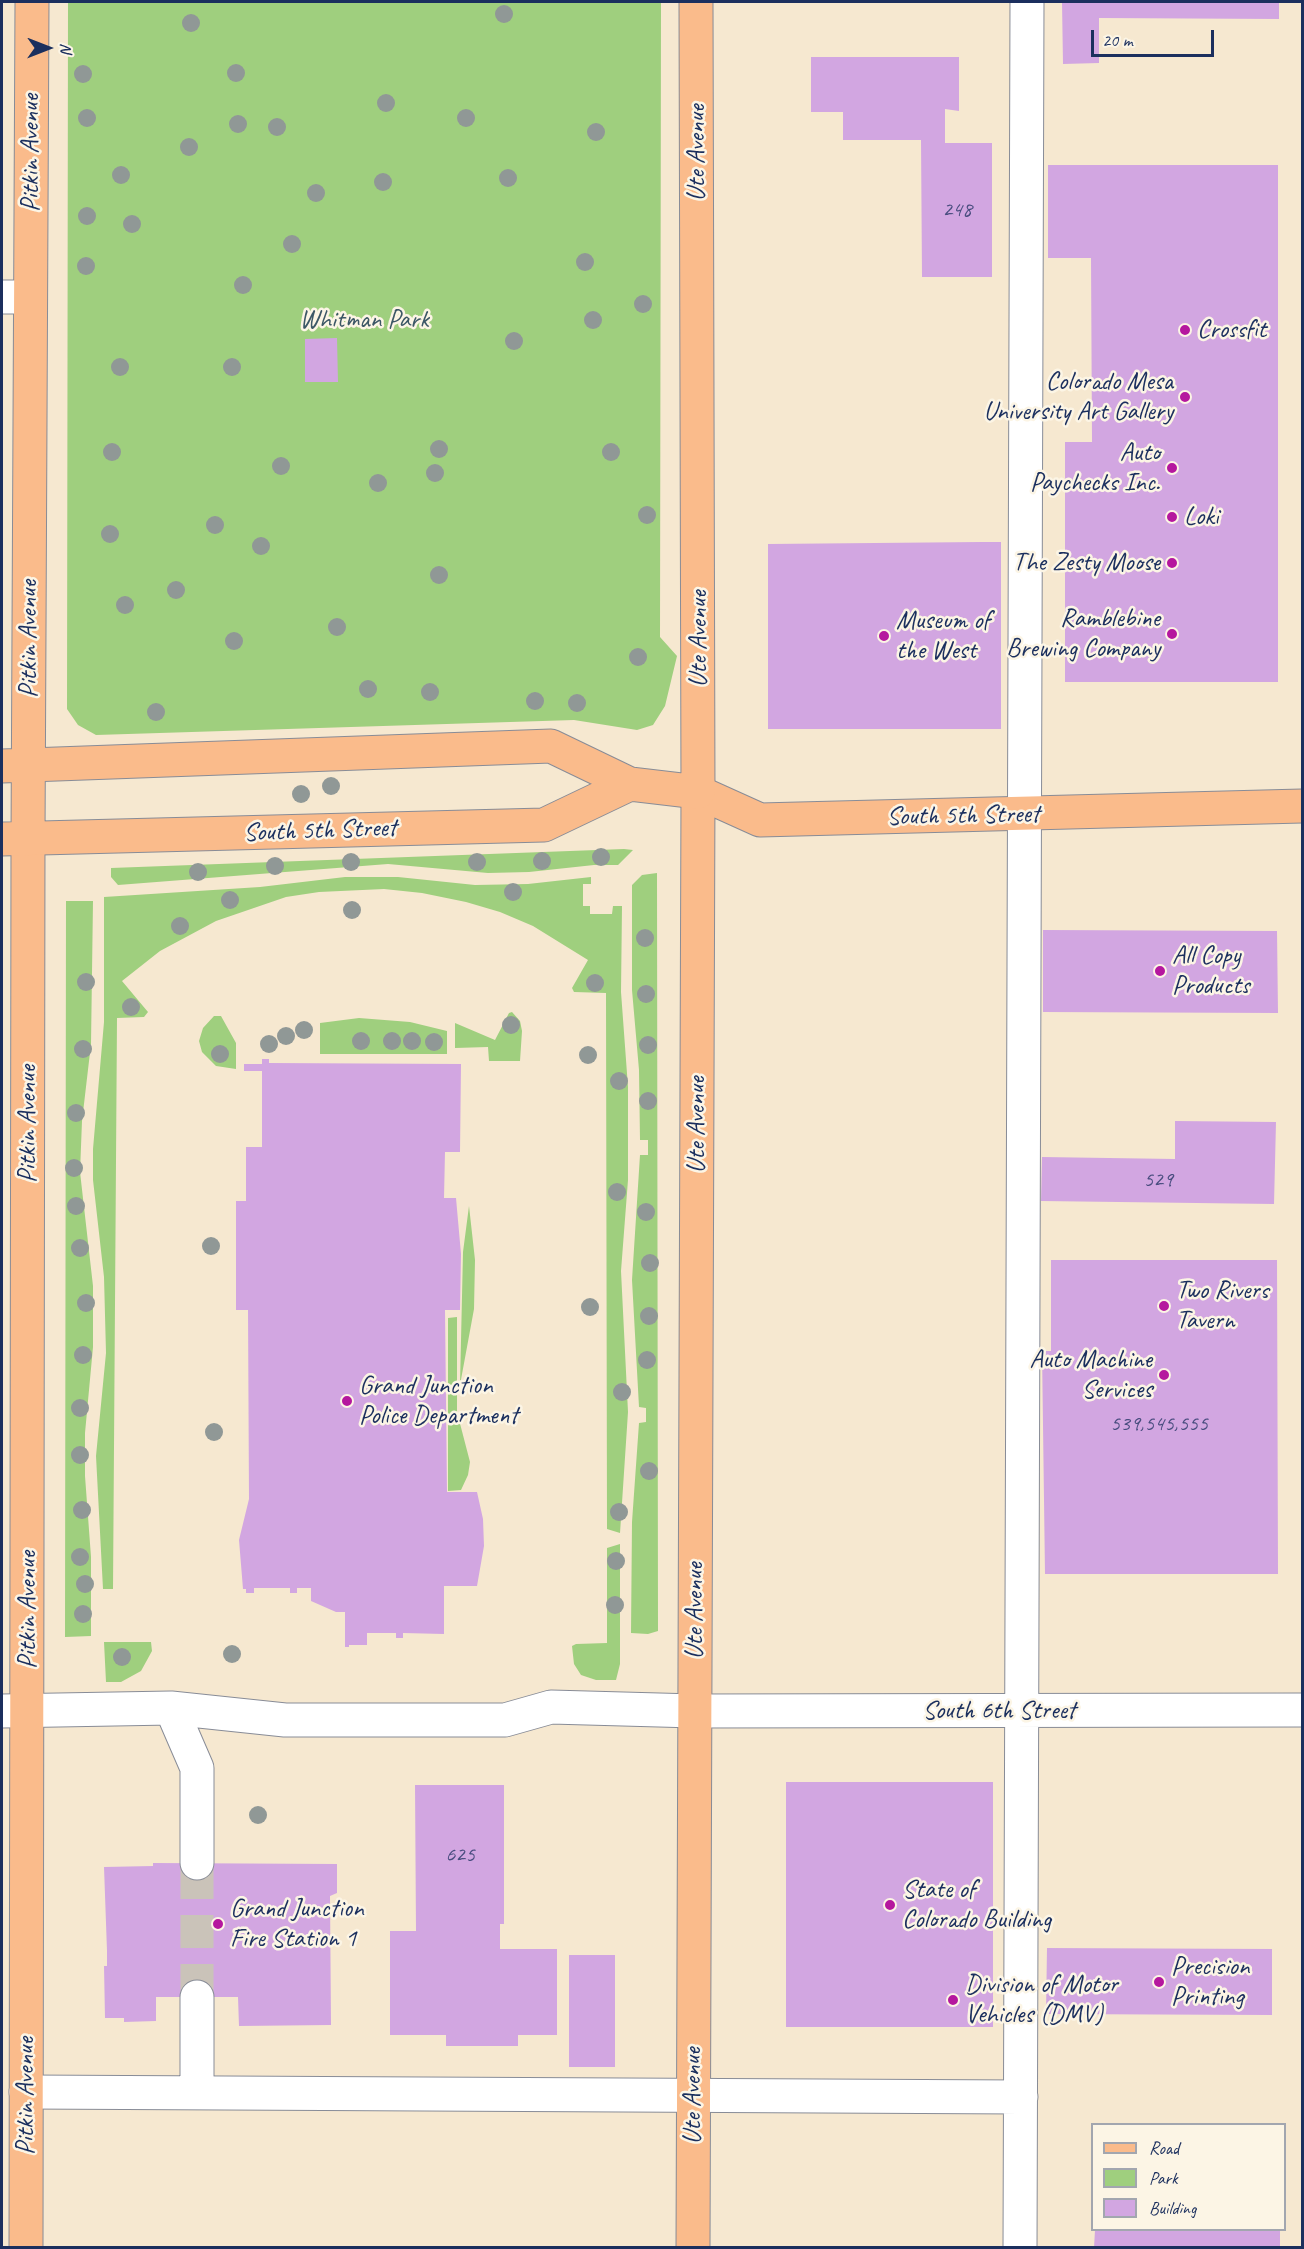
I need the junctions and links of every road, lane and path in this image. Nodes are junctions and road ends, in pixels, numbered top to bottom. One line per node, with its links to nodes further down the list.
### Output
1 (32, 2): 4 (main road, Pitkin Avenue)
2 (696, 2): 7 (main road, Ute Avenue)
3 (1026, 2): 9 (street)
4 (16, 297): 5 (main road, Pitkin Avenue)
5 (15, 766): 6 (main road, South 5th Street); 10 (main road, Pitkin Avenue)
6 (630, 784): 7 (main road, South 5th Street); 10 (main road, South 5th Street)
7 (698, 792): 9 (main road, South 5th Street); 14 (main road, Ute Avenue)
8 (1302, 806): 9 (main road, South 5th Street)
9 (1024, 815): 15 (street)
10 (15, 839): 13 (main road, Pitkin Avenue)
11 (171, 1708): 13 (street, South 6th Street); 14 (street, South 6th Street); 16 (street)
12 (1290, 1710): 15 (street, South 6th Street)
13 (15, 1711): 18 (main road, Pitkin Avenue)
14 (696, 1711): 15 (street, South 6th Street); 20 (main road, Ute Avenue)
15 (1022, 1711): 21 (street)
16 (197, 1863)
17 (197, 1997): 19 (street)
18 (26, 2092): 19 (street); 22 (main road, Pitkin Avenue)
19 (197, 2093): 20 (street)
20 (693, 2094): 21 (street); 23 (main road, Ute Avenue)
21 (1020, 2097): 24 (street)
22 (26, 2247)
23 (693, 2247)
24 (1020, 2247)

